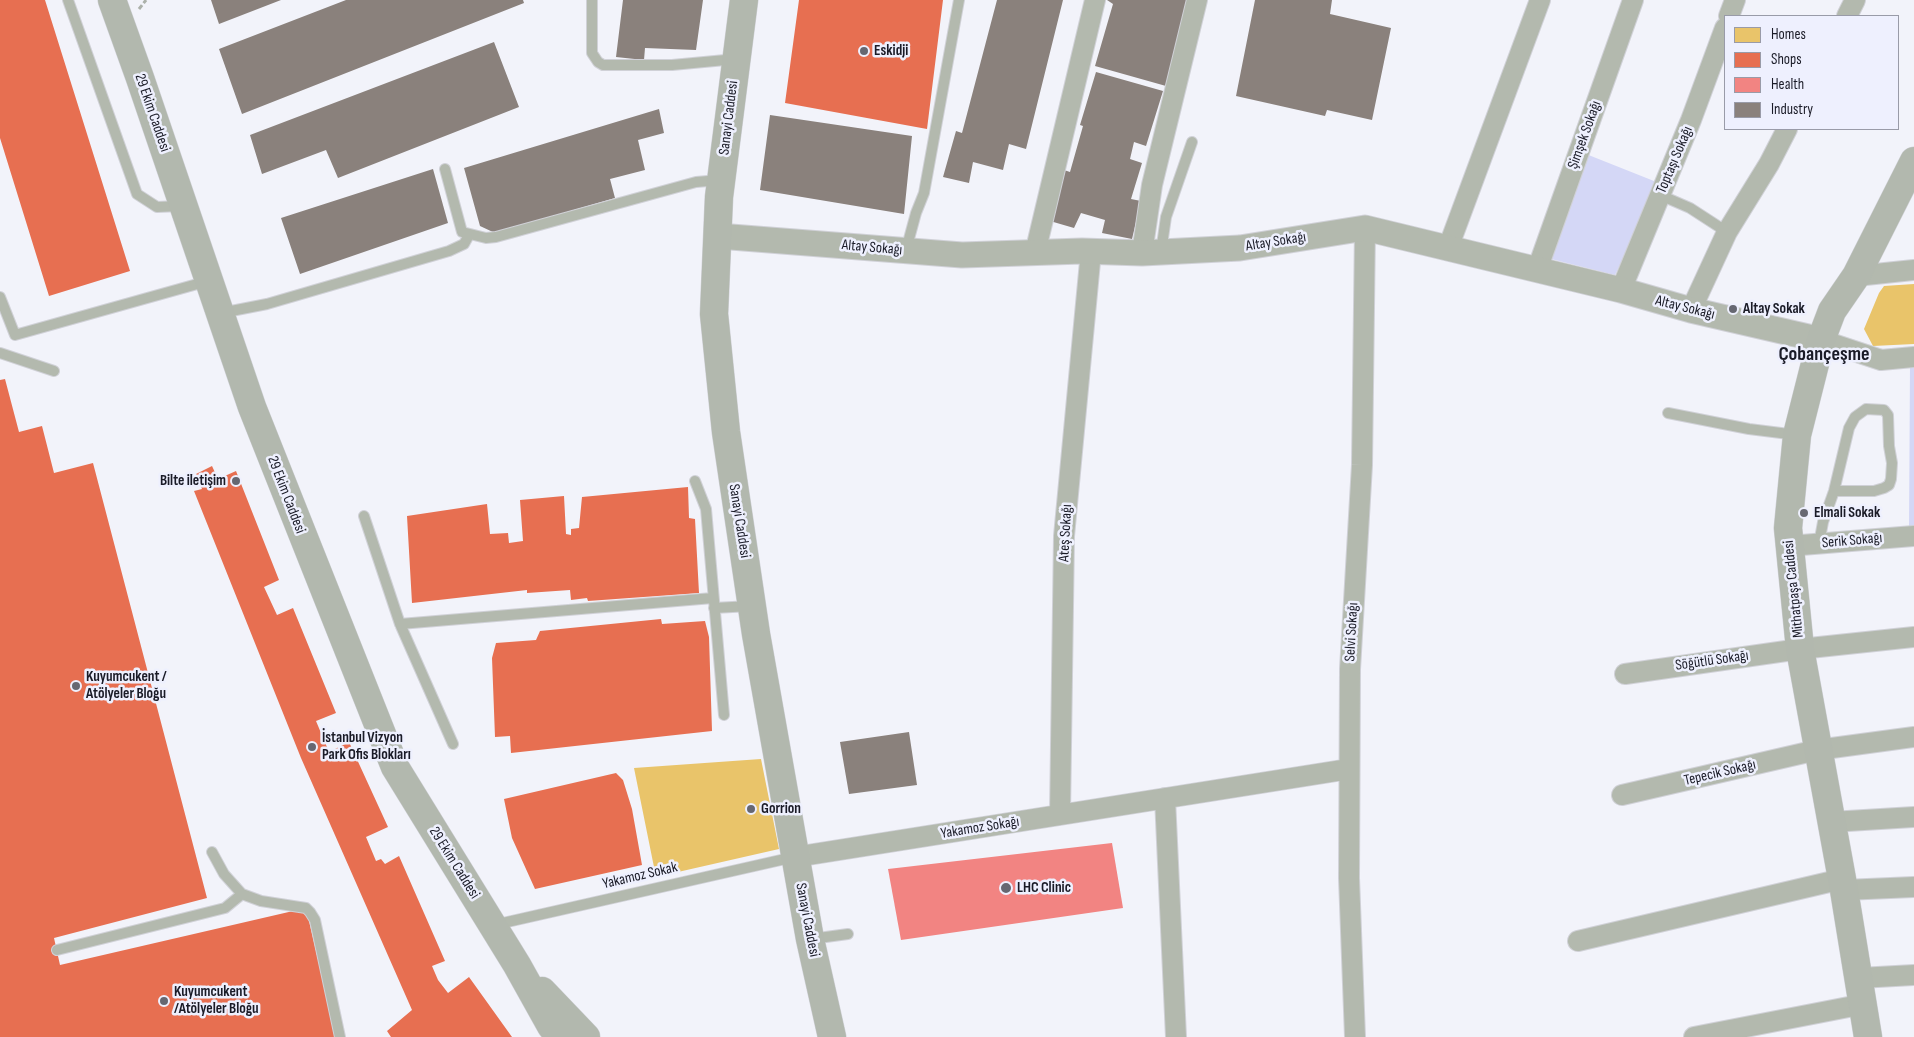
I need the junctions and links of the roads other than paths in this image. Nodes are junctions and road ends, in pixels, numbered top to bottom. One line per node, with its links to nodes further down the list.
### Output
1 (68, 0): 22 (lane)
2 (112, 0): 22 (main road, 29 Ekim Caddesi)
3 (592, 0): 15 (lane)
4 (744, 0): 15 (main road, Sanayi Caddesi)
5 (959, 0): 28 (lane)
6 (1095, 0): 30 (street)
7 (1197, 0): 31 (street)
8 (1540, 0): 27 (street)
9 (1633, 0): 32 (street, Şimşek Sokağı)
10 (1735, 0): 12 (street)
11 (1855, 0): 13 (street)
12 (1729, 15)
13 (1848, 15)
14 (1724, 31): 21 (street, Toptaşı Sokağı)
15 (736, 59): 20 (main road, Sanayi Caddesi)
16 (1786, 130): 24 (street)
17 (1192, 142): 31 (lane)
18 (445, 169): 25 (lane)
19 (1911, 170): 34 (main road, Mithatpaşa Caddesi)
20 (721, 180): 25 (lane); 26 (main road, Sanayi Caddesi)
21 (1660, 195): 24 (lane); 36 (street, Toptaşı Sokağı)
22 (182, 206): 35 (main road, 29 Ekim Caddesi)
23 (1365, 228): 27 (street, Altay Sokağı); 31 (street, Altay Sokağı); 62 (street, Selvi Sokağı)
24 (1726, 232): 38 (street)
25 (469, 234): 39 (lane)
26 (718, 236): 28 (street, Altay Sokağı); 53 (main road, Sanayi Caddesi)
27 (1448, 248): 32 (street, Altay Sokağı)
28 (906, 251): 30 (street, Altay Sokağı)
29 (1091, 252): 30 (street, Altay Sokağı); 31 (street, Altay Sokağı); 65 (street, Ateş Sokağı)
30 (1035, 253)
31 (1151, 253)
32 (1537, 270): 36 (street, Altay Sokağı)
33 (1914, 270): 34 (street)
34 (1856, 276): 40 (main road, Mithatpaşa Caddesi)
35 (208, 280): 37 (lane); 39 (main road, 29 Ekim Caddesi)
36 (1621, 290): 38 (street, Altay Sokağı)
37 (0, 297)
38 (1691, 310): 40 (street, Altay Sokağı)
39 (220, 314): 73 (main road, 29 Ekim Caddesi)
40 (1821, 340): 42 (street); 45 (main road, Mithatpaşa Caddesi)
41 (0, 353): 43 (lane)
42 (1914, 357)
43 (54, 372)
44 (1668, 413): 45 (lane)
45 (1797, 435): 51 (main road, Mithatpaşa Caddesi)
46 (695, 481): 52 (lane)
47 (1834, 492): 47 (lane); 50 (lane)
48 (364, 516): 54 (lane)
49 (1914, 536): 50 (street, Serik Sokağı)
50 (1819, 544): 51 (street, Serik Sokağı)
51 (1789, 546): 56 (main road, Mithatpaşa Caddesi)
52 (714, 603): 53 (lane); 54 (lane); 58 (lane)
53 (752, 606): 69 (main road, Sanayi Caddesi)
54 (400, 624): 60 (lane)
55 (1914, 637): 56 (street, Söğütlü Sokağı)
56 (1800, 649): 57 (street, Söğütlü Sokağı); 61 (main road, Mithatpaşa Caddesi)
57 (1624, 674)
58 (724, 715)
59 (1914, 737): 61 (street, Tepecik Sokağı)
60 (453, 744)
61 (1818, 750): 63 (street, Tepecik Sokağı); 67 (main road, Mithatpaşa Caddesi)
62 (1349, 768): 64 (street, Yakamoz Sokağı); 87 (street, Selvi Sokağı)
63 (1622, 795)
64 (1165, 798): 65 (street, Yakamoz Sokağı); 86 (street)
65 (1060, 815): 69 (street, Yakamoz Sokağı)
66 (1914, 817): 67 (street)
67 (1831, 822): 70 (main road, Mithatpaşa Caddesi)
68 (212, 852): 72 (lane)
69 (795, 857): 73 (lane, Yakamoz Sokak); 75 (main road, Sanayi Caddesi)
70 (1843, 884): 71 (street); 76 (street); 80 (main road, Mithatpaşa Caddesi)
71 (1914, 887)
72 (242, 894): 77 (lane); 82 (lane)
73 (492, 925): 78 (main road, 29 Ekim Caddesi)
74 (848, 934): 75 (lane)
75 (810, 939): 85 (main road, Sanayi Caddesi)
76 (1578, 941)
77 (57, 950)
78 (516, 965): 83 (main road, 29 Ekim Caddesi); 84 (main road, 29 Ekim Caddesi)
79 (1914, 975): 80 (street)
80 (1862, 991): 81 (street); 89 (main road, Mithatpaşa Caddesi)
81 (1774, 1029): 88 (street)
82 (340, 1037)
83 (560, 1037)
84 (586, 1037)
85 (832, 1037)
86 (1176, 1037)
87 (1355, 1037)
88 (1694, 1037)
89 (1868, 1037)

